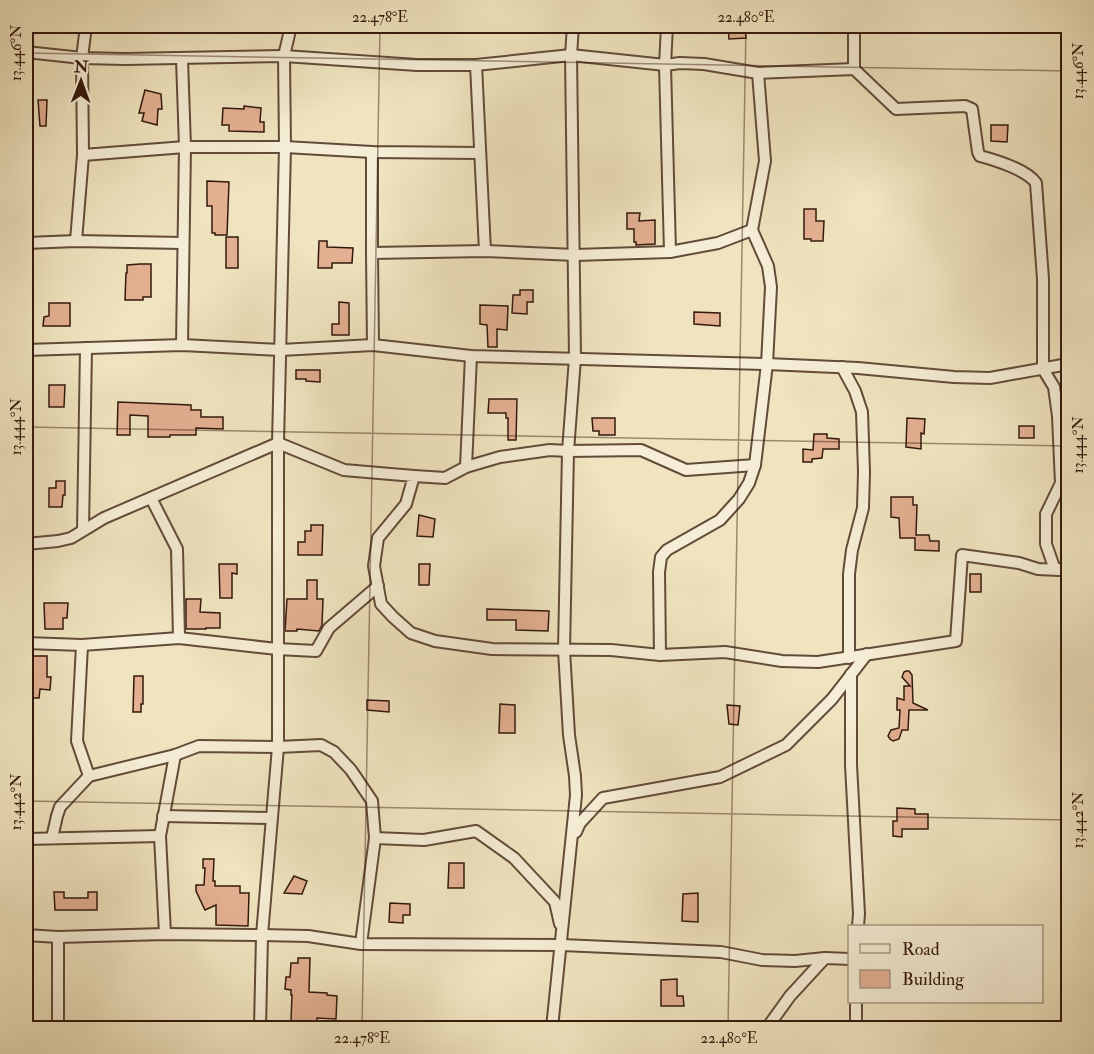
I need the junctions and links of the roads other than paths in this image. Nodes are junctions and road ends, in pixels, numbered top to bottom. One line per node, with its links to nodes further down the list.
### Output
1 (86, 26): 9 (street)
2 (291, 26): 8 (street)
3 (573, 26): 7 (street)
4 (667, 26): 12 (street)
5 (854, 26): 13 (street)
6 (26, 52): 9 (street)
7 (571, 55): 11 (street); 12 (street); 27 (street)
8 (284, 56): 10 (street); 11 (street); 16 (street)
9 (82, 58): 10 (street); 19 (street)
10 (182, 59): 15 (street)
11 (476, 65): 18 (street)
12 (665, 65): 14 (street); 25 (street)
13 (854, 69): 14 (street); 38 (street)
14 (758, 73): 20 (street)
15 (185, 147): 16 (street); 19 (street); 23 (street)
16 (285, 147): 17 (street); 32 (street)
17 (372, 152): 18 (street); 26 (street)
18 (480, 153): 24 (street)
19 (84, 155): 21 (street)
20 (752, 230): 25 (street); 35 (street)
21 (76, 242): 22 (street); 23 (street)
22 (26, 243)
23 (183, 243): 28 (street)
24 (485, 251): 26 (street); 27 (street)
25 (670, 252): 27 (street)
26 (372, 253): 29 (street)
27 (574, 255): 34 (street)
28 (182, 345): 30 (street); 32 (street)
29 (373, 345): 32 (street); 33 (street)
30 (86, 348): 31 (street); 45 (street)
31 (26, 350)
32 (281, 350): 39 (street)
33 (471, 356): 34 (street); 42 (street)
34 (575, 358): 35 (street); 40 (street)
35 (767, 364): 37 (street); 41 (street)
36 (1068, 364): 38 (street)
37 (842, 367): 38 (street); 56 (street)
38 (1043, 369): 47 (street)
39 (278, 443): 43 (street); 44 (street); 52 (street)
40 (568, 451): 41 (street); 42 (street); 53 (street)
41 (755, 465): 55 (street)
42 (466, 467): 43 (street)
43 (414, 476): 48 (street)
44 (151, 498): 45 (street); 49 (street)
45 (83, 530): 46 (street)
46 (26, 544)
47 (1067, 571): 54 (street)
48 (378, 586): 52 (street); 53 (street)
49 (179, 638): 51 (street); 52 (street)
50 (26, 643): 51 (street)
51 (82, 645): 60 (street)
52 (277, 649): 58 (street)
53 (564, 650): 55 (street); 67 (street)
54 (867, 654): 56 (street); 57 (street)
55 (660, 655): 56 (street)
56 (849, 658)
57 (851, 674): 67 (street); 68 (street)
58 (278, 747): 59 (street); 62 (street); 64 (street)
59 (175, 755): 60 (street); 61 (street)
60 (89, 776): 65 (street)
61 (163, 816): 62 (street); 63 (street)
62 (272, 818): 72 (street)
63 (159, 836): 65 (street); 70 (street)
64 (375, 837): 69 (street); 74 (street)
65 (52, 838): 66 (street)
66 (26, 839)
67 (571, 844): 69 (street)
68 (858, 925)
69 (563, 933): 75 (street)
70 (165, 934): 72 (street); 73 (street)
71 (26, 935): 73 (street)
72 (262, 935): 74 (street); 80 (street)
73 (58, 937): 79 (street)
74 (361, 944): 75 (street)
75 (562, 945): 76 (street); 81 (street)
76 (825, 958): 77 (street); 82 (street)
77 (848, 959)
78 (856, 1003): 83 (street)
79 (58, 1029)
80 (260, 1029)
81 (552, 1029)
82 (767, 1029)
83 (856, 1029)

